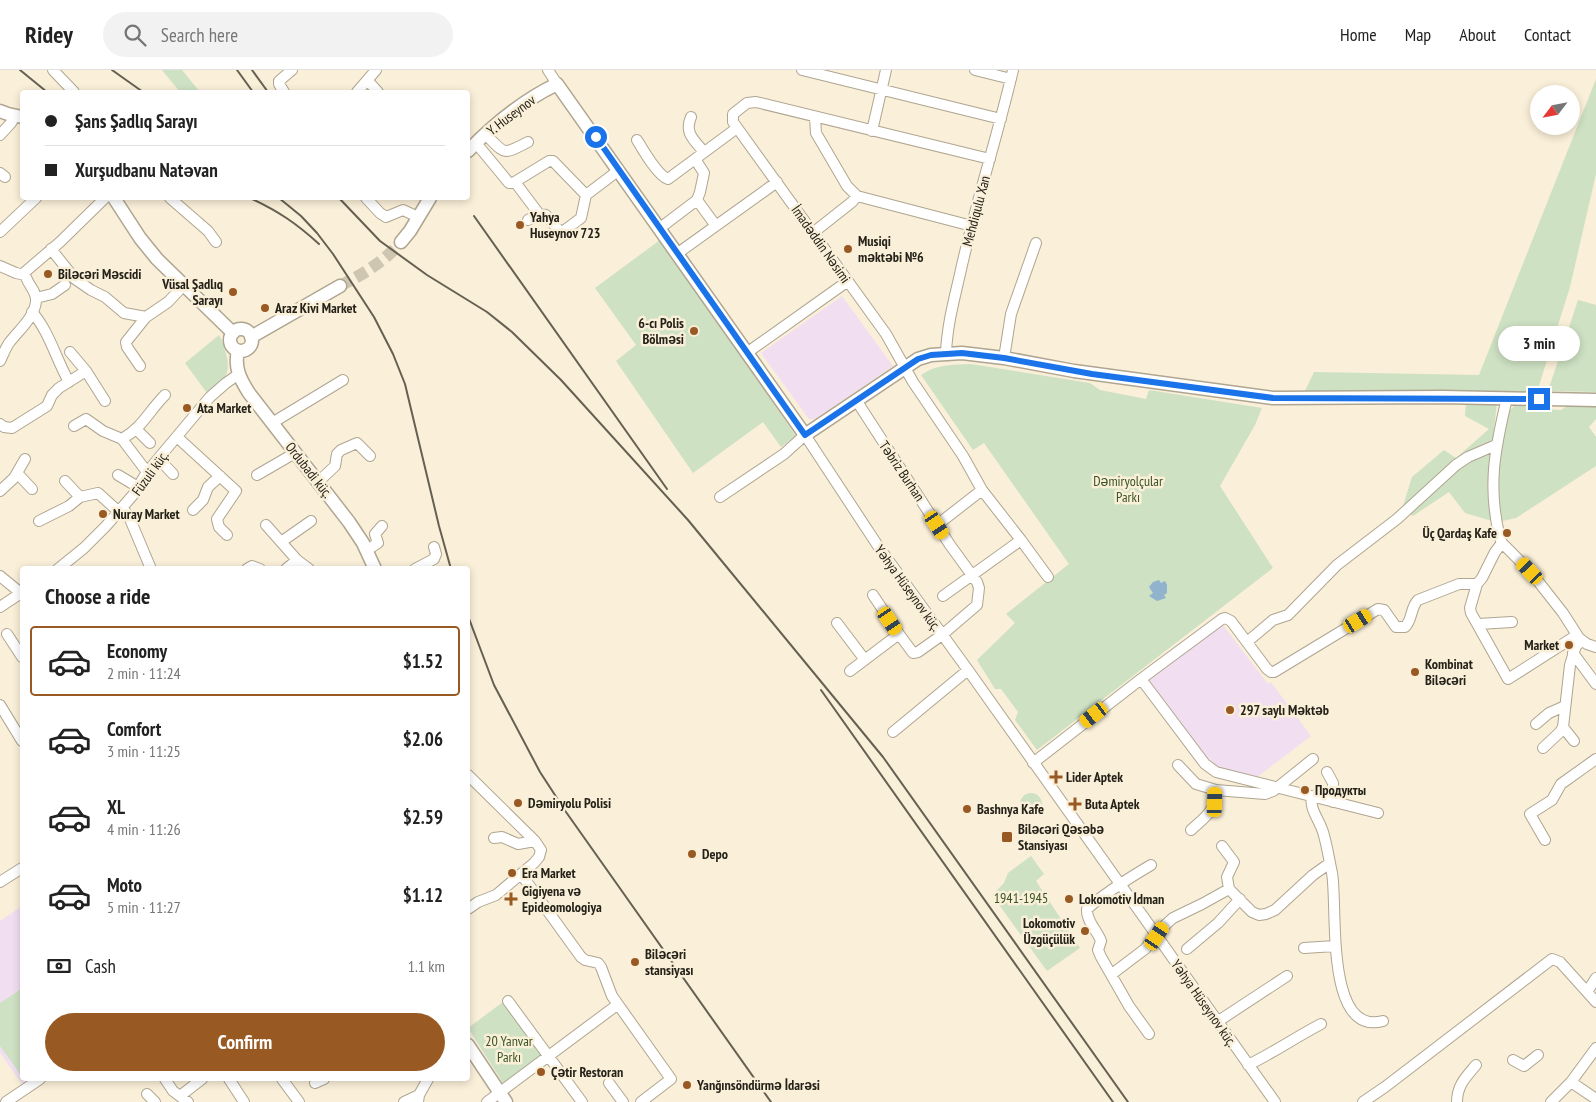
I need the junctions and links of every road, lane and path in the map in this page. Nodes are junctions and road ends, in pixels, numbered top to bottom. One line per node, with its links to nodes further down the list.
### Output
1 (53, 70): 12 (street)
2 (292, 70): 13 (street)
3 (376, 70): 9 (street)
4 (548, 70): 10 (street, Yəhya Hüseynov küç.)
5 (802, 70): 11 (street)
6 (886, 70): 11 (street)
7 (975, 70): 8 (street)
8 (1012, 74): 20 (street, Mehdiqulu Xan)
9 (368, 81): 14 (street); 15 (street)
10 (557, 84): 23 (main road, Y. Huseynov); 30 (main road, Yəhya Hüseynov küç.)
11 (882, 89): 20 (street); 22 (street)
12 (72, 90)
13 (283, 90)
14 (359, 90)
15 (376, 90)
16 (0, 111): 17 (main road)
17 (19, 117): 24 (street)
18 (691, 117): 28 (street)
19 (815, 117): 21 (street); 22 (street); 34 (street)
20 (1001, 118): 29 (street, Mehdiqulu Xan)
21 (735, 125): 28 (street); 32 (street, İmadəddin Nəsimi)
22 (872, 131): 29 (street)
23 (485, 134): 26 (street); 27 (main road, Y. Huseynov)
24 (0, 135)
25 (637, 140): 28 (street)
26 (528, 142)
27 (472, 147): 31 (street)
28 (699, 156): 41 (street)
29 (990, 159): 46 (street, Mehdiqulu Xan)
30 (619, 170): 33 (street); 47 (main road, Yəhya Hüseynov küç.)
31 (515, 182): 33 (street); 42 (street)
32 (777, 182): 45 (street); 49 (street, İmadəddin Nəsimi)
33 (586, 195): 42 (street)
34 (857, 196): 46 (street); 49 (street)
35 (34, 200): 48 (street)
36 (103, 200): 53 (street)
37 (115, 200): 59 (main road)
38 (172, 200): 50 (street)
39 (368, 200): 43 (street)
40 (429, 200): 43 (main road)
41 (697, 200): 45 (street); 47 (street)
42 (539, 214): 44 (street)
43 (418, 217): 51 (main road)
44 (528, 220)
45 (716, 226): 54 (street)
46 (972, 226): 69 (street, Mehdiqulu Xan)
47 (660, 228): 54 (main road, Yəhya Hüseynov küç.)
48 (0, 232)
49 (814, 232): 57 (street, İmadəddin Nəsimi)
50 (216, 242)
51 (401, 242)
52 (1036, 243): 70 (street)
53 (51, 249): 56 (street); 63 (street)
54 (678, 253): 68 (main road, Yəhya Hüseynov küç.)
55 (0, 266): 56 (street)
56 (25, 274): 61 (street)
57 (848, 281): 68 (street); 73 (street, İmadəddin Nəsimi)
58 (65, 285): 61 (street)
59 (184, 285): 63 (street); 64 (main road)
60 (340, 286): 65 (main road)
61 (36, 298): 62 (street)
62 (32, 312): 71 (street); 77 (street)
63 (146, 317): 72 (street)
64 (233, 333): 65 (main road); 66 (main road)
65 (251, 337): 66 (main road)
66 (238, 351): 75 (main road)
67 (70, 352): 74 (street)
68 (748, 352): 87 (main road, Yəhya Hüseynov küç.)
69 (946, 353): 70 (main road); 73 (main road)
70 (1004, 358): 79 (main road)
71 (0, 361)
72 (140, 366)
73 (906, 367): 80 (main road); 106 (street, İmadəddin Nəsimi)
74 (86, 371): 77 (street); 82 (street)
75 (239, 374): 83 (main road, Ordubadi küç.); 88 (street, Füzuli küç.)
76 (342, 380): 83 (street)
77 (69, 382): 84 (street)
78 (165, 395): 86 (street)
79 (1507, 398): 81 (main road); 91 (street)
80 (856, 400): 87 (main road); 115 (street, Təbriz Burhan)
81 (1596, 400)
82 (105, 402)
83 (272, 423): 92 (main road, Ordubadi küç.)
84 (0, 424)
85 (74, 426): 89 (street)
86 (137, 430): 89 (street); 90 (street)
87 (805, 435): 109 (street); 144 (street, Yəhya Hüseynov küç.)
88 (178, 436): 94 (street, Füzuli küç.); 101 (street)
89 (122, 439): 96 (street)
90 (150, 443)
91 (1496, 445): 120 (street); 146 (street)
92 (295, 453): 100 (street); 103 (main road, Ordubadi küç.)
93 (370, 456): 103 (street)
94 (159, 458): 96 (street, Füzuli küç.); 98 (street)
95 (25, 459): 97 (street)
96 (147, 472): 104 (street, Füzuli küç.)
97 (17, 473): 105 (street); 107 (street)
98 (173, 474)
99 (118, 475): 104 (street)
100 (257, 475)
101 (220, 476): 111 (street); 117 (street)
102 (65, 481): 108 (street)
103 (318, 482): 122 (main road, Ordubadi küç.)
104 (138, 487): 110 (street, Füzuli küç.)
105 (32, 488)
106 (982, 490): 115 (street); 118 (street, İmadəddin Nəsimi)
107 (0, 491)
108 (80, 497): 110 (street); 112 (street)
109 (720, 498)
110 (121, 510): 124 (street, Füzuli küç.); 125 (street)
111 (193, 510)
112 (38, 521)
113 (310, 522): 119 (street)
114 (266, 525): 119 (street)
115 (937, 525): 130 (street, Təbriz Burhan)
116 (382, 526): 122 (street)
117 (227, 535)
118 (1021, 540): 130 (street); 132 (street, İmadəddin Nəsimi)
119 (281, 542): 123 (street)
120 (1502, 542): 133 (street); 145 (street)
121 (434, 547): 129 (street)
122 (367, 550): 128 (main road, Ordubadi küç.)
123 (297, 560): 126 (street); 127 (street)
124 (62, 566)
125 (150, 566)
126 (290, 566)
127 (305, 566)
128 (375, 566)
129 (421, 566)
130 (972, 575): 137 (street); 144 (street, Təbriz Burhan)
131 (0, 576): 134 (street)
132 (1048, 577)
133 (1477, 584): 141 (street); 146 (street)
134 (20, 591)
135 (20, 594): 138 (street)
136 (873, 595): 143 (street)
137 (943, 596)
138 (0, 607)
139 (1512, 622): 141 (street)
140 (837, 623): 150 (street)
141 (1478, 624): 145 (street)
142 (7, 634): 148 (street)
143 (899, 634): 144 (street, Təbriz Burhan); 150 (street)
144 (942, 635): 151 (street, Yəhya Hüseynov küç.)
145 (1579, 638): 147 (street); 149 (street)
146 (1247, 642): 153 (street)
147 (1596, 647)
148 (20, 652)
149 (1573, 653): 154 (street); 156 (street)
150 (865, 660): 152 (street)
151 (968, 670): 159 (street); 165 (street, Yəhya Hüseynov küç.)
152 (850, 671)
153 (1141, 679): 165 (street); 169 (street)
154 (1596, 684)
155 (0, 706): 160 (street)
156 (1565, 706): 157 (street); 158 (street)
157 (1536, 724)
158 (1563, 727): 161 (street); 162 (street)
159 (893, 732)
160 (20, 738)
161 (1574, 741)
162 (1542, 748)
163 (1596, 759): 176 (street)
164 (1313, 760): 169 (street)
165 (1033, 763): 184 (street, Yəhya Hüseynov küç.)
166 (1178, 766): 170 (street)
167 (1328, 772): 172 (street)
168 (470, 776): 177 (street)
169 (1278, 788): 170 (street); 171 (street)
170 (1216, 790): 174 (street)
171 (1312, 796): 172 (street); 179 (street)
172 (1333, 802): 173 (street)
173 (1378, 813)
174 (1191, 830)
175 (494, 838): 177 (street)
176 (1545, 840)
177 (538, 845): 182 (street)
178 (1222, 846): 185 (street)
179 (1330, 863): 186 (street); 189 (street)
180 (1151, 865): 184 (street)
181 (20, 869): 183 (street)
182 (521, 874): 187 (street); 198 (street)
183 (0, 882)
184 (1120, 884): 188 (street, Yəhya Hüseynov küç.); 192 (street)
185 (1229, 889): 186 (street); 188 (street)
186 (1240, 899): 191 (street)
187 (470, 908)
188 (1157, 936): 192 (street); 200 (street, Yəhya Hüseynov küç.)
189 (1335, 946): 190 (street); 199 (street)
190 (1304, 948)
191 (1186, 949)
192 (1112, 974): 202 (street)
193 (1287, 976): 200 (street)
194 (1596, 978): 195 (street)
195 (1587, 992): 197 (street); 233 (street)
196 (508, 1001): 206 (street)
197 (1596, 1002)
198 (617, 1005): 206 (street); 231 (street)
199 (1384, 1021)
200 (1217, 1022): 208 (street, Yəhya Hüseynov küç.)
201 (1321, 1024): 208 (street)
202 (1149, 1034)
203 (470, 1048): 219 (main road)
204 (1596, 1048): 216 (street)
205 (1538, 1055): 207 (street)
206 (548, 1056): 219 (street); 229 (street)
207 (1513, 1060)
208 (1248, 1065): 232 (street, Yəhya Hüseynov küç.)
209 (1476, 1065): 234 (street)
210 (37, 1081): 223 (street)
211 (166, 1081): 221 (street)
212 (200, 1081): 221 (street)
213 (230, 1081): 225 (street)
214 (283, 1081): 226 (street)
215 (427, 1081): 220 (street)
216 (1571, 1082): 222 (street); 235 (street)
217 (609, 1083): 230 (street)
218 (146, 1094): 224 (street)
219 (503, 1097): 228 (street)
220 (419, 1098): 227 (street)
221 (184, 1099)
222 (1596, 1099)
223 (6, 1102)
224 (155, 1102)
225 (244, 1102)
226 (299, 1102)
227 (404, 1102)
228 (487, 1102)
229 (582, 1102)
230 (623, 1102)
231 (641, 1102)
232 (1275, 1102)
233 (1363, 1102)
234 (1457, 1102)
235 (1551, 1102)

